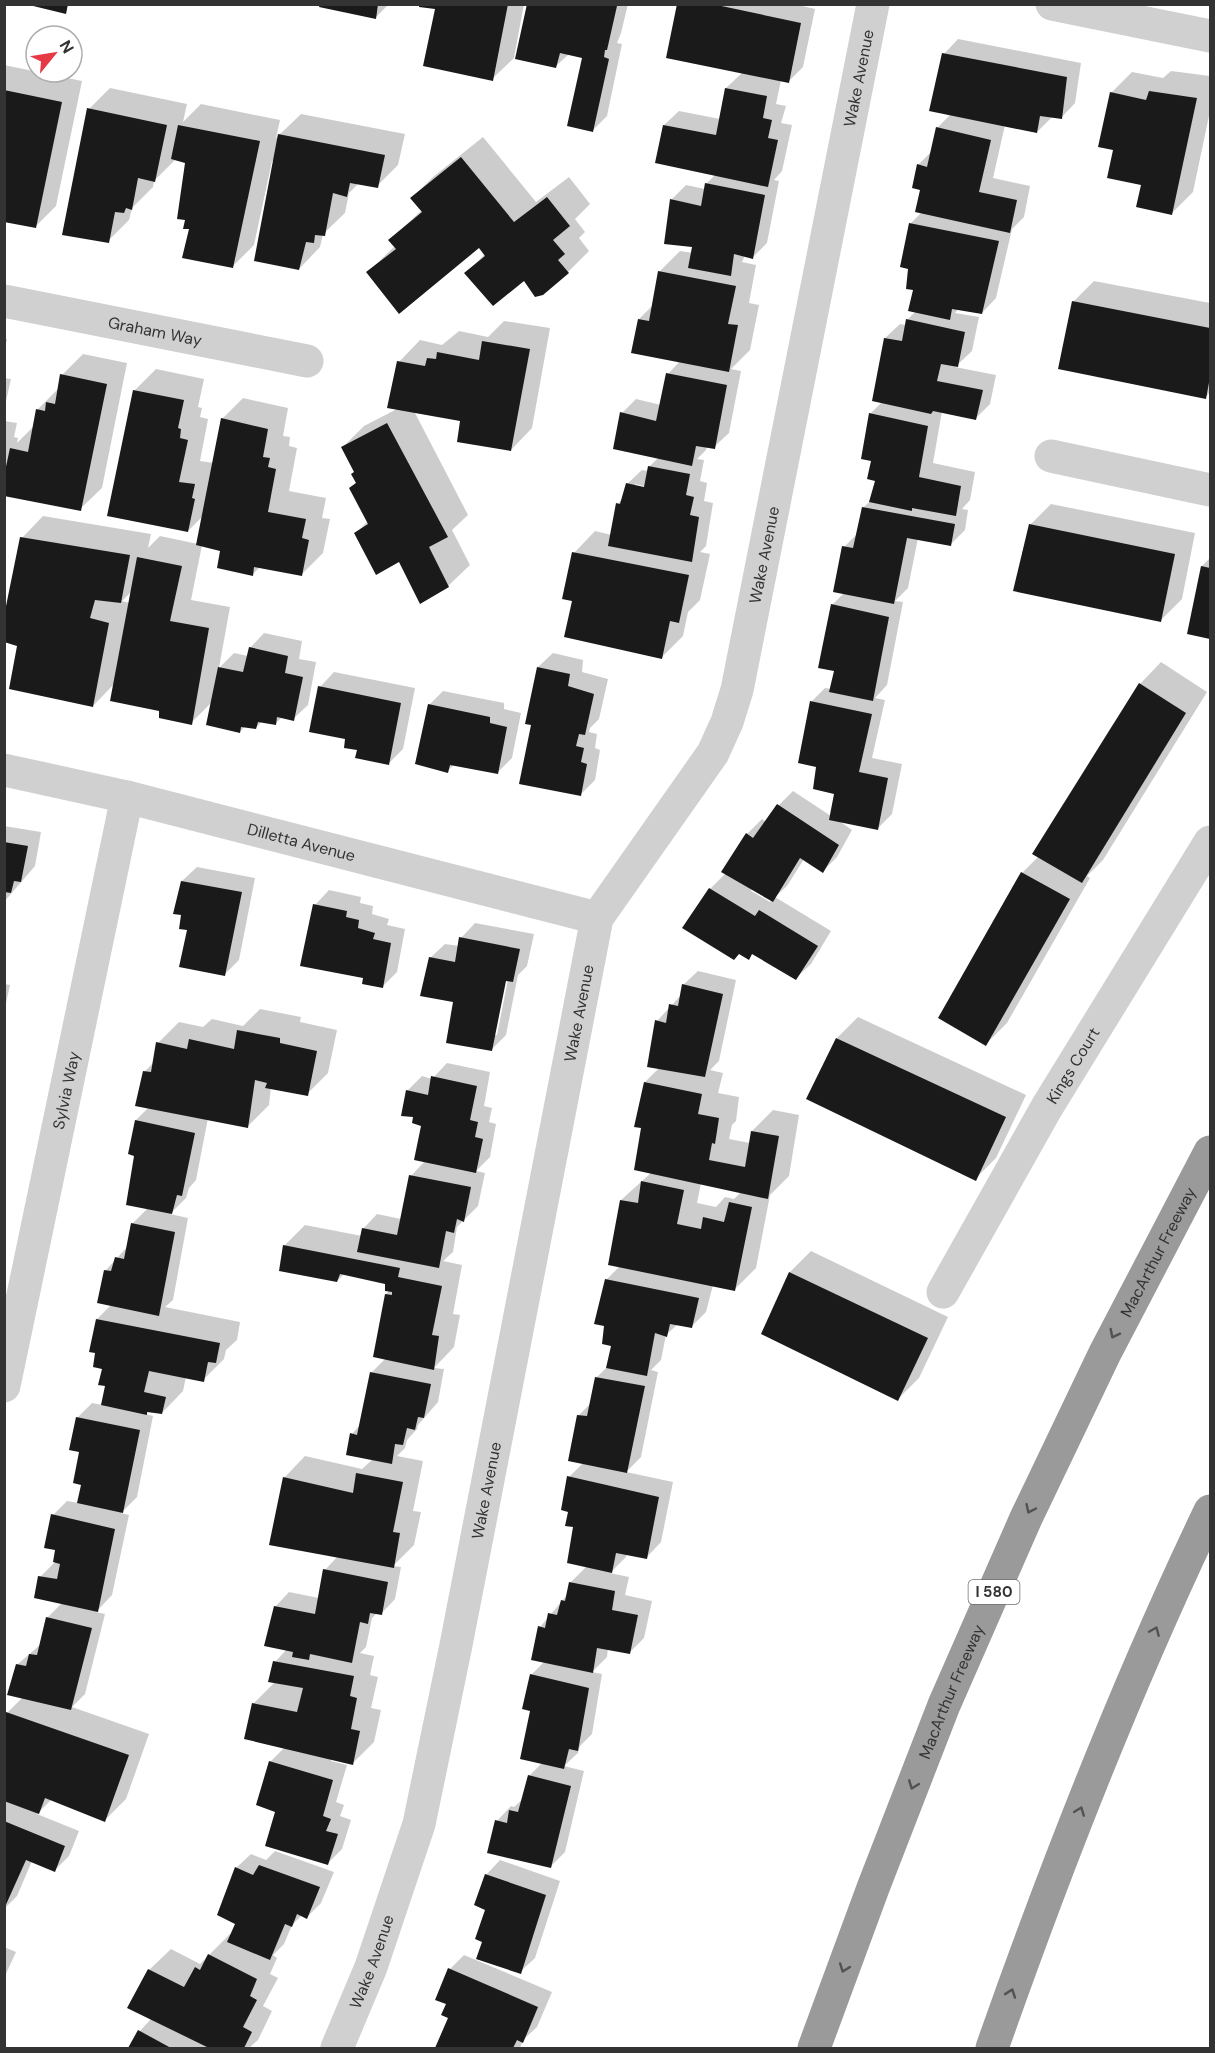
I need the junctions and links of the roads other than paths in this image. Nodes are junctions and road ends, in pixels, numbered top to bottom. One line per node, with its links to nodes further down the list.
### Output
1 (873, 4): 11 (street, Wake Avenue)
2 (1052, 4): 3 (street)
3 (1210, 36)
4 (4, 301): 5 (street, Graham Way)
5 (307, 361)
6 (1051, 456): 7 (street)
7 (1210, 490)
8 (4, 770): 9 (street, Dilletta Avenue)
9 (127, 797): 11 (street, Dilletta Avenue); 14 (street, Sylvia Way)
10 (1210, 842): 13 (street, Kings Court)
11 (597, 918): 16 (street, Wake Avenue)
12 (1210, 1152): 17 (highway, MacArthur Freeway / I 580, one-way to 17)
13 (943, 1292)
14 (4, 1386)
15 (1210, 1511): 18 (highway, one-way to 15)
16 (337, 2049)
17 (814, 2049)
18 (992, 2049)

